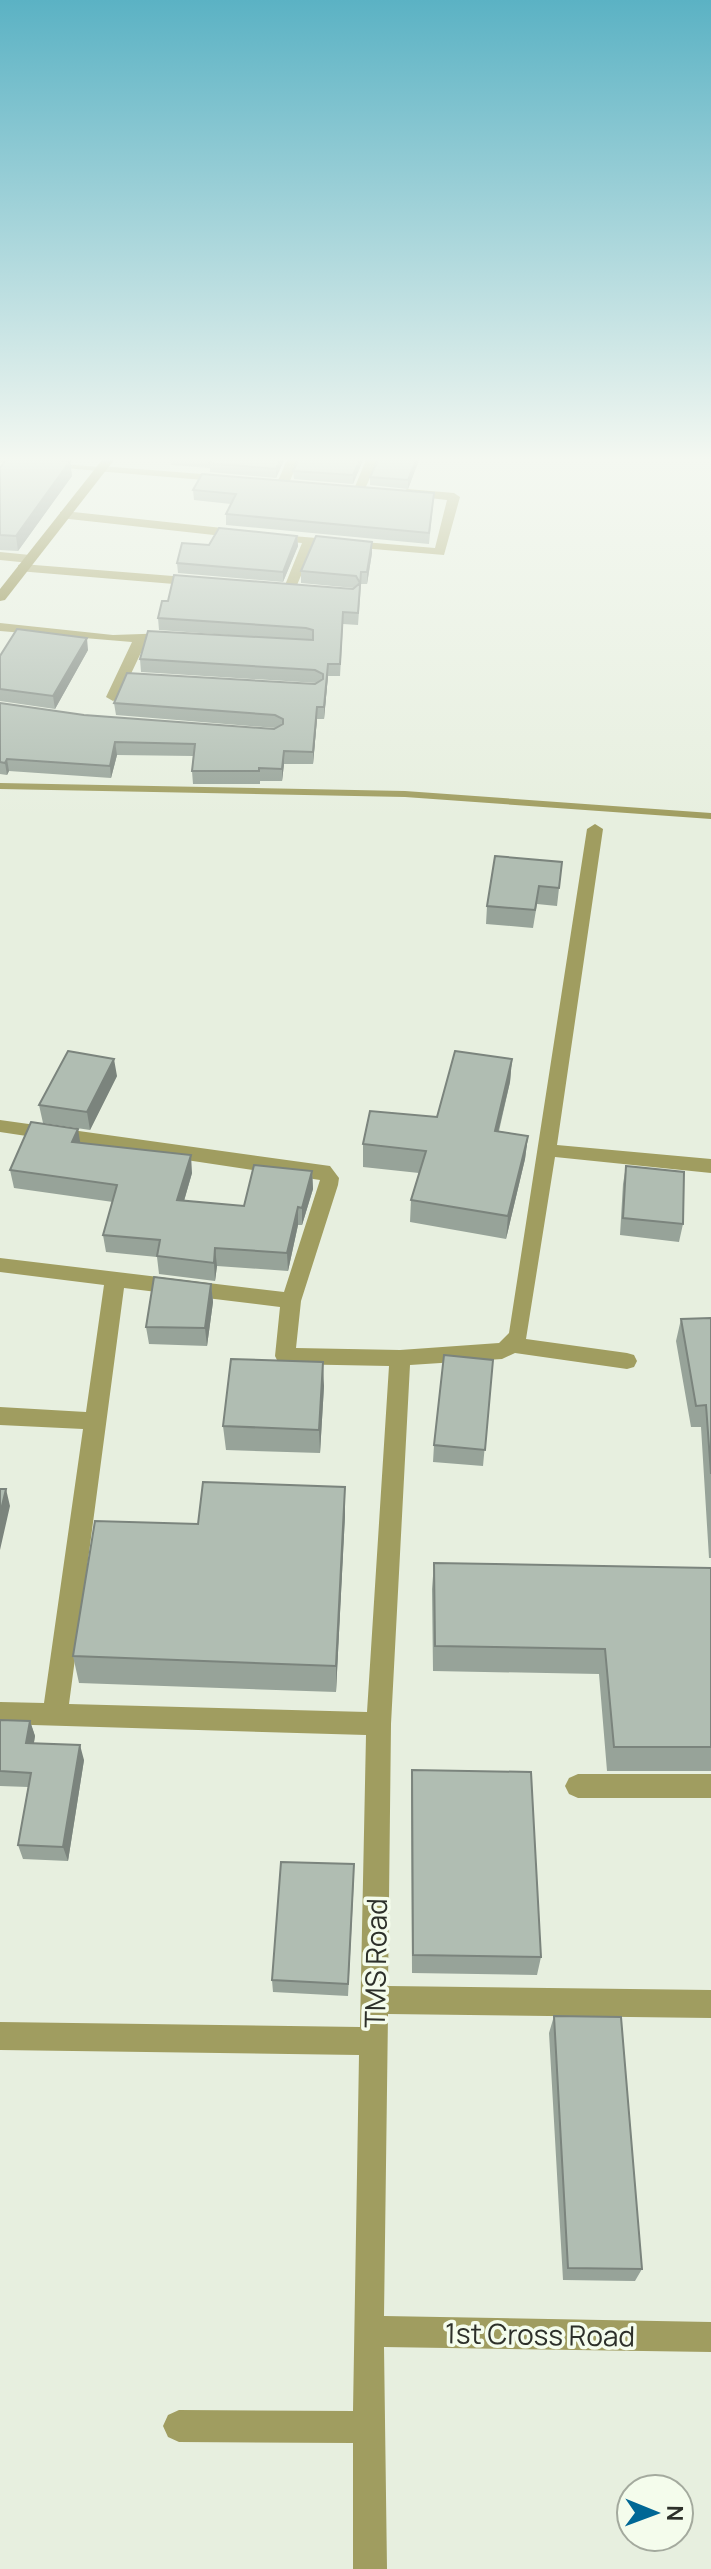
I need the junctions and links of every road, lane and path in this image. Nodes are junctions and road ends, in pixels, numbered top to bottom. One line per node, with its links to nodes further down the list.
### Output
1 (13, 580): 8 (main road)
2 (181, 580): 4 (street)
3 (293, 580): 6 (street)
4 (211, 583)
5 (274, 588): 6 (street)
6 (289, 590): 7 (street)
7 (305, 591)
8 (0, 597)
9 (0, 627): 10 (street)
10 (142, 636): 11 (street); 12 (street)
11 (181, 638)
12 (113, 697)
13 (0, 786): 14 (lane)
14 (711, 816)
15 (595, 829): 17 (street)
16 (0, 1126): 21 (street)
17 (545, 1150): 18 (street); 22 (street)
18 (711, 1166)
19 (0, 1265): 20 (street)
20 (115, 1278): 21 (street); 26 (street)
21 (291, 1301): 23 (street)
22 (513, 1345): 23 (street); 24 (street)
23 (400, 1358): 29 (street, TMS Road)
24 (627, 1361)
25 (0, 1416): 26 (street)
26 (94, 1421): 28 (street)
27 (0, 1713): 28 (street)
28 (55, 1714): 29 (street)
29 (379, 1724): 32 (street, TMS Road)
30 (578, 1786): 31 (street)
31 (711, 1786)
32 (374, 2000): 33 (street); 35 (street, TMS Road)
33 (711, 2004)
34 (0, 2036): 35 (street)
35 (374, 2041): 36 (street, TMS Road)
36 (368, 2331): 37 (street, 1st Cross Road); 39 (street, TMS Road)
37 (711, 2337)
38 (179, 2426): 39 (street)
39 (369, 2427): 40 (street, TMS Road)
40 (370, 2569)

